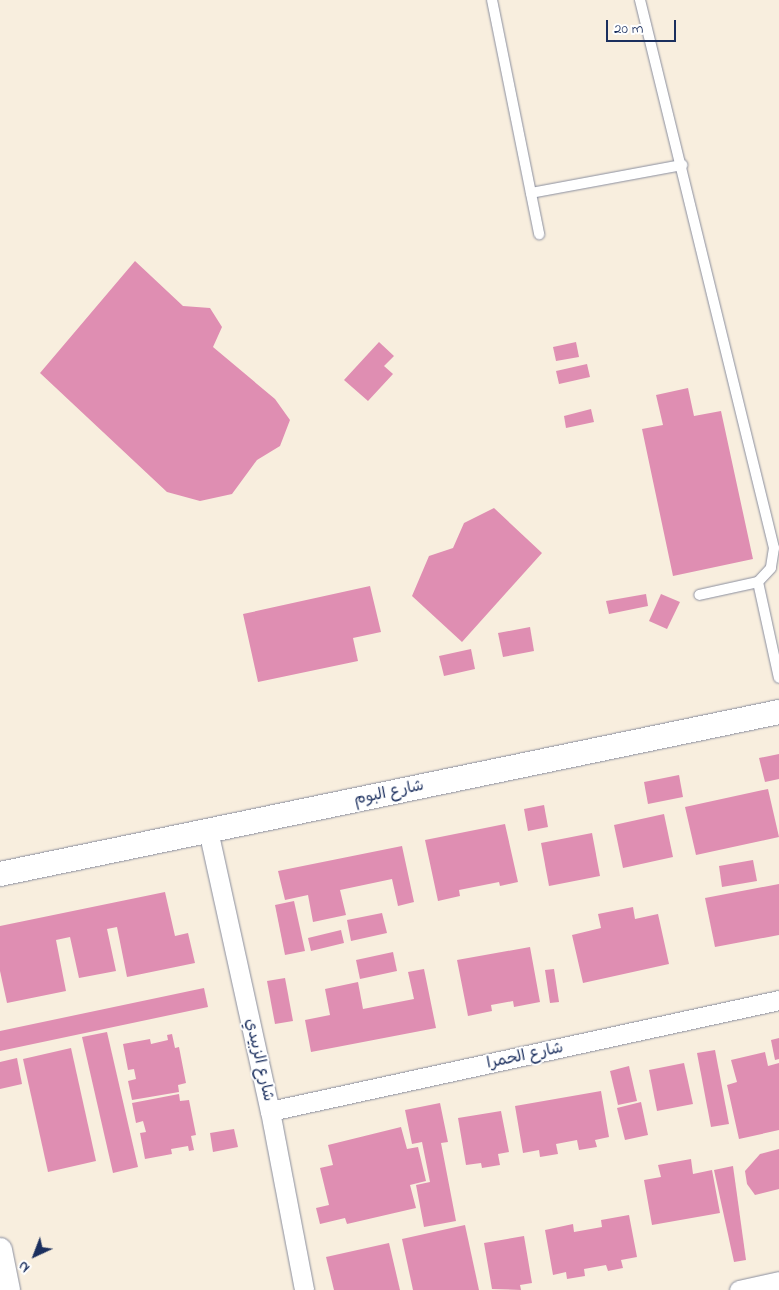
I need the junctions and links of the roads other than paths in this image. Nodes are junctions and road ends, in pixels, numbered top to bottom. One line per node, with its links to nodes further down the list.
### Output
1 (492, 0): 4 (lane)
2 (640, 0): 3 (lane)
3 (682, 165): 4 (lane); 6 (lane)
4 (531, 193): 5 (lane)
5 (540, 234)
6 (758, 582): 7 (lane); 8 (lane)
7 (699, 595)
8 (779, 678)
9 (779, 712): 10 (street, شارع البوم)
10 (208, 830): 11 (street, شارع البوم); 13 (street, شارع الزبيدي)
11 (0, 874)
12 (779, 1000): 13 (street, شارع الحمرا)
13 (270, 1111): 17 (street, شارع الزبيدي)
14 (0, 1250): 16 (street)
15 (779, 1281): 18 (street)
16 (8, 1290)
17 (304, 1290)
18 (738, 1290)

